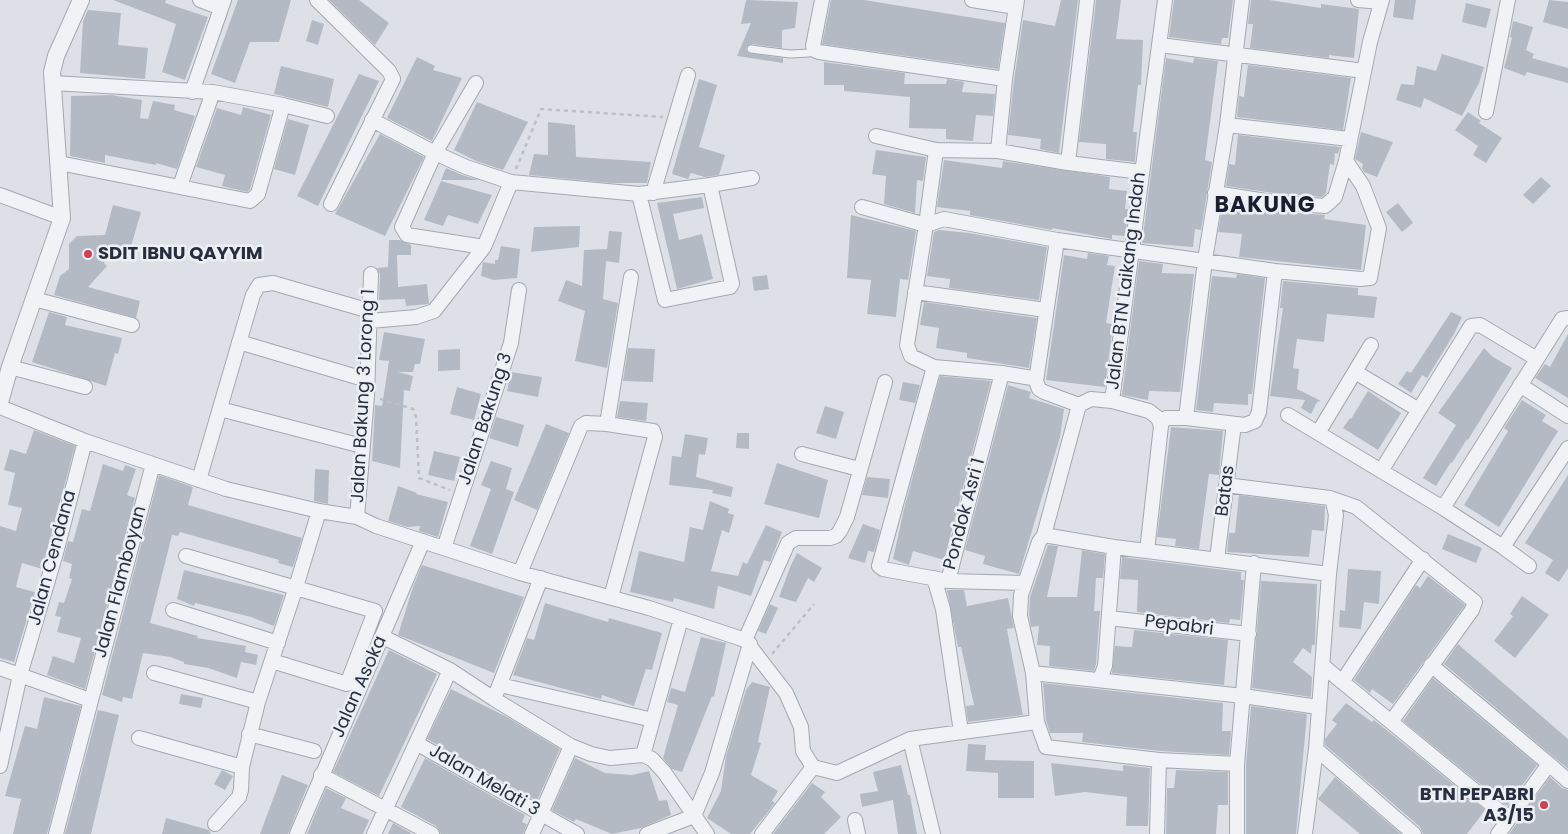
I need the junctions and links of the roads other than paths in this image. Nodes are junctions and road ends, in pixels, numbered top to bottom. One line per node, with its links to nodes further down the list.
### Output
1 (81, 0): 21 (street)
2 (200, 0): 13 (street)
3 (317, 0): 28 (street)
4 (822, 0): 16 (street)
5 (972, 0): 12 (street)
6 (1087, 0): 37 (street)
7 (1165, 0): 14 (street, Jalan BTN Laikang Indah)
8 (1242, 0): 17 (street)
9 (1358, 0): 11 (street)
10 (1508, 0): 26 (street)
11 (1381, 1): 18 (street)
12 (1016, 3): 20 (street)
13 (223, 4): 23 (street)
14 (1160, 45): 17 (street); 38 (street, Jalan BTN Laikang Indah)
15 (751, 49): 16 (lane)
16 (814, 50): 20 (street)
17 (1236, 55): 18 (street); 29 (street)
18 (1364, 71): 31 (street)
19 (688, 75): 44 (street)
20 (1005, 79): 33 (street)
21 (52, 83): 23 (street); 36 (street)
22 (476, 83): 34 (street)
23 (192, 92): 24 (street)
24 (213, 92): 25 (street); 42 (street)
25 (283, 105): 27 (street); 42 (street)
26 (1486, 112)
27 (326, 116)
28 (372, 120): 34 (street); 46 (street)
29 (1227, 125): 31 (street); 43 (street)
30 (876, 136): 32 (street)
31 (1349, 139): 35 (street)
32 (936, 150): 33 (street); 49 (street)
33 (998, 150): 37 (street)
34 (435, 154): 40 (street); 51 (street)
35 (1346, 161): 43 (street); 54 (street)
36 (59, 163): 42 (street); 48 (street)
37 (1068, 163): 38 (street)
38 (1141, 172): 52 (street, Jalan BTN Laikang Indah)
39 (752, 178): 41 (street)
40 (511, 182): 44 (street); 51 (street)
41 (710, 185): 44 (street); 44 (street)
42 (180, 186)
43 (1215, 193): 53 (street)
44 (646, 194)
45 (0, 195): 48 (street)
46 (331, 204)
47 (862, 207): 49 (street)
48 (62, 218): 59 (street)
49 (926, 225): 50 (street); 58 (street)
50 (1056, 240): 52 (street); 60 (street)
51 (484, 247): 61 (street)
52 (1132, 251): 53 (street); 76 (street, Jalan BTN Laikang Indah)
53 (1205, 260): 54 (street); 84 (street)
54 (1275, 271): 86 (street)
55 (371, 274): 61 (street, Jalan Bakung 3 Lorong 1)
56 (631, 278): 85 (street)
57 (519, 290): 105 (street, Jalan Bakung 3)
58 (915, 292): 60 (street); 67 (street)
59 (34, 299): 63 (street); 68 (street)
60 (1046, 310): 72 (street)
61 (370, 316): 64 (street); 71 (street, Jalan Bakung 3 Lorong 1)
62 (1568, 318): 66 (street)
63 (132, 325)
64 (239, 342): 71 (street); 80 (street)
65 (1371, 345): 69 (street)
66 (1537, 359): 74 (street); 81 (street)
67 (934, 366): 70 (street); 116 (street)
68 (10, 367): 75 (street); 77 (street)
69 (1355, 372): 81 (street); 88 (street)
70 (1002, 373): 72 (street); 116 (street, Pondok Asri 1)
71 (367, 380): 90 (street, Jalan Bakung 3 Lorong 1)
72 (1036, 381): 78 (street)
73 (885, 382): 94 (street)
74 (1520, 385): 83 (street); 99 (street)
75 (85, 387)
76 (1112, 401): 78 (street); 87 (street, Jalan BTN Laikang Indah)
77 (0, 402)
78 (1080, 405): 102 (street)
79 (0, 407): 89 (street)
80 (220, 409): 90 (street); 96 (street)
81 (1419, 410): 95 (street)
82 (1288, 415): 88 (street)
83 (1568, 416)
84 (1186, 418): 86 (street); 87 (street)
85 (607, 424): 113 (street); 119 (street)
86 (1234, 424): 97 (street, Batas)
87 (1160, 426): 107 (street)
88 (1318, 433): 95 (street)
89 (85, 440): 93 (street); 134 (street, Jalan Cendana)
90 (362, 446): 101 (street, Jalan Bakung 3 Lorong 1)
91 (1568, 448): 104 (street)
92 (802, 454): 94 (street)
93 (153, 464): 96 (street); 139 (street, Jalan Flamboyan)
94 (859, 469): 125 (street)
95 (1381, 471): 99 (street)
96 (199, 480): 100 (street)
97 (1226, 485): 98 (street); 109 (street, Batas)
98 (1330, 498): 110 (street); 114 (street)
99 (1443, 508): 104 (street)
100 (319, 511): 101 (street); 118 (street)
101 (357, 517): 103 (street)
102 (1044, 535): 106 (street); 117 (street)
103 (423, 541): 105 (street); 124 (street, Jalan Asoka)
104 (1503, 547): 112 (street)
105 (444, 548): 113 (street)
106 (1114, 548): 107 (street); 121 (street)
107 (1147, 551): 109 (street)
108 (186, 556): 118 (street)
109 (1217, 558): 111 (street)
110 (1423, 559): 128 (street); 136 (street)
111 (1254, 563): 114 (street); 123 (street)
112 (1529, 566)
113 (520, 573): 115 (street)
114 (1329, 574): 129 (street)
115 (541, 578): 119 (street); 137 (street)
116 (941, 580): 117 (street, Pondok Asri 1); 146 (street)
117 (1024, 583): 133 (street)
118 (296, 587): 126 (street); 127 (street)
119 (611, 597): 122 (street)
120 (173, 610): 126 (street)
121 (1108, 618): 123 (street, Pepabri); 135 (street)
122 (681, 619): 125 (street); 143 (street)
123 (1249, 634): 138 (street)
124 (383, 637): 131 (street); 161 (street, Jalan Asoka)
125 (748, 642): 160 (street); 165 (street)
126 (278, 643): 127 (street)
127 (272, 661): 141 (street)
128 (1432, 665): 145 (street); 157 (street)
129 (1323, 666): 136 (street); 142 (street)
130 (0, 668): 134 (street)
131 (450, 670): 140 (street); 150 (street)
132 (154, 673): 141 (street)
133 (1033, 673): 135 (street); 144 (street)
134 (20, 675): 139 (street); 158 (street, Jalan Cendana)
135 (1100, 680): 138 (street)
136 (1342, 682): 145 (street)
137 (500, 685): 140 (street); 143 (street)
138 (1243, 696): 142 (street); 156 (street)
139 (90, 700): 168 (street, Jalan Flamboyan)
140 (494, 700): 151 (street)
141 (258, 702): 147 (street)
142 (1318, 707): 152 (street)
143 (653, 720): 154 (street)
144 (1037, 722): 146 (street); 155 (street)
145 (1391, 722): 166 (street)
146 (961, 732): 149 (street)
147 (250, 734): 153 (street); 159 (street)
148 (139, 738): 159 (street)
149 (910, 739): 160 (street); 177 (street)
150 (416, 742): 163 (street); 164 (street, Jalan Melati 3)
151 (571, 746): 154 (street); 164 (street)
152 (1316, 749): 180 (street); 181 (street)
153 (314, 751)
154 (643, 754): 165 (street)
155 (1159, 760): 156 (street); 178 (street)
156 (1237, 764): 179 (street)
157 (1549, 764): 162 (street); 166 (street)
158 (0, 766)
159 (242, 767): 167 (street)
160 (813, 767): 176 (street)
161 (321, 775): 163 (street); 169 (street, Jalan Asoka)
162 (1568, 781)
163 (385, 808): 170 (street); 171 (street)
164 (541, 813): 172 (street); 173 (street, Jalan Melati 3)
165 (694, 816): 174 (street); 175 (street)
166 (1509, 819): 182 (street)
167 (215, 824)
168 (56, 834)
169 (297, 834)
170 (374, 834)
171 (432, 834)
172 (532, 834)
173 (577, 834)
174 (647, 834)
175 (707, 834)
176 (762, 834)
177 (932, 834)
178 (1157, 834)
179 (1237, 834)
180 (1305, 834)
181 (1414, 834)
182 (1498, 834)

